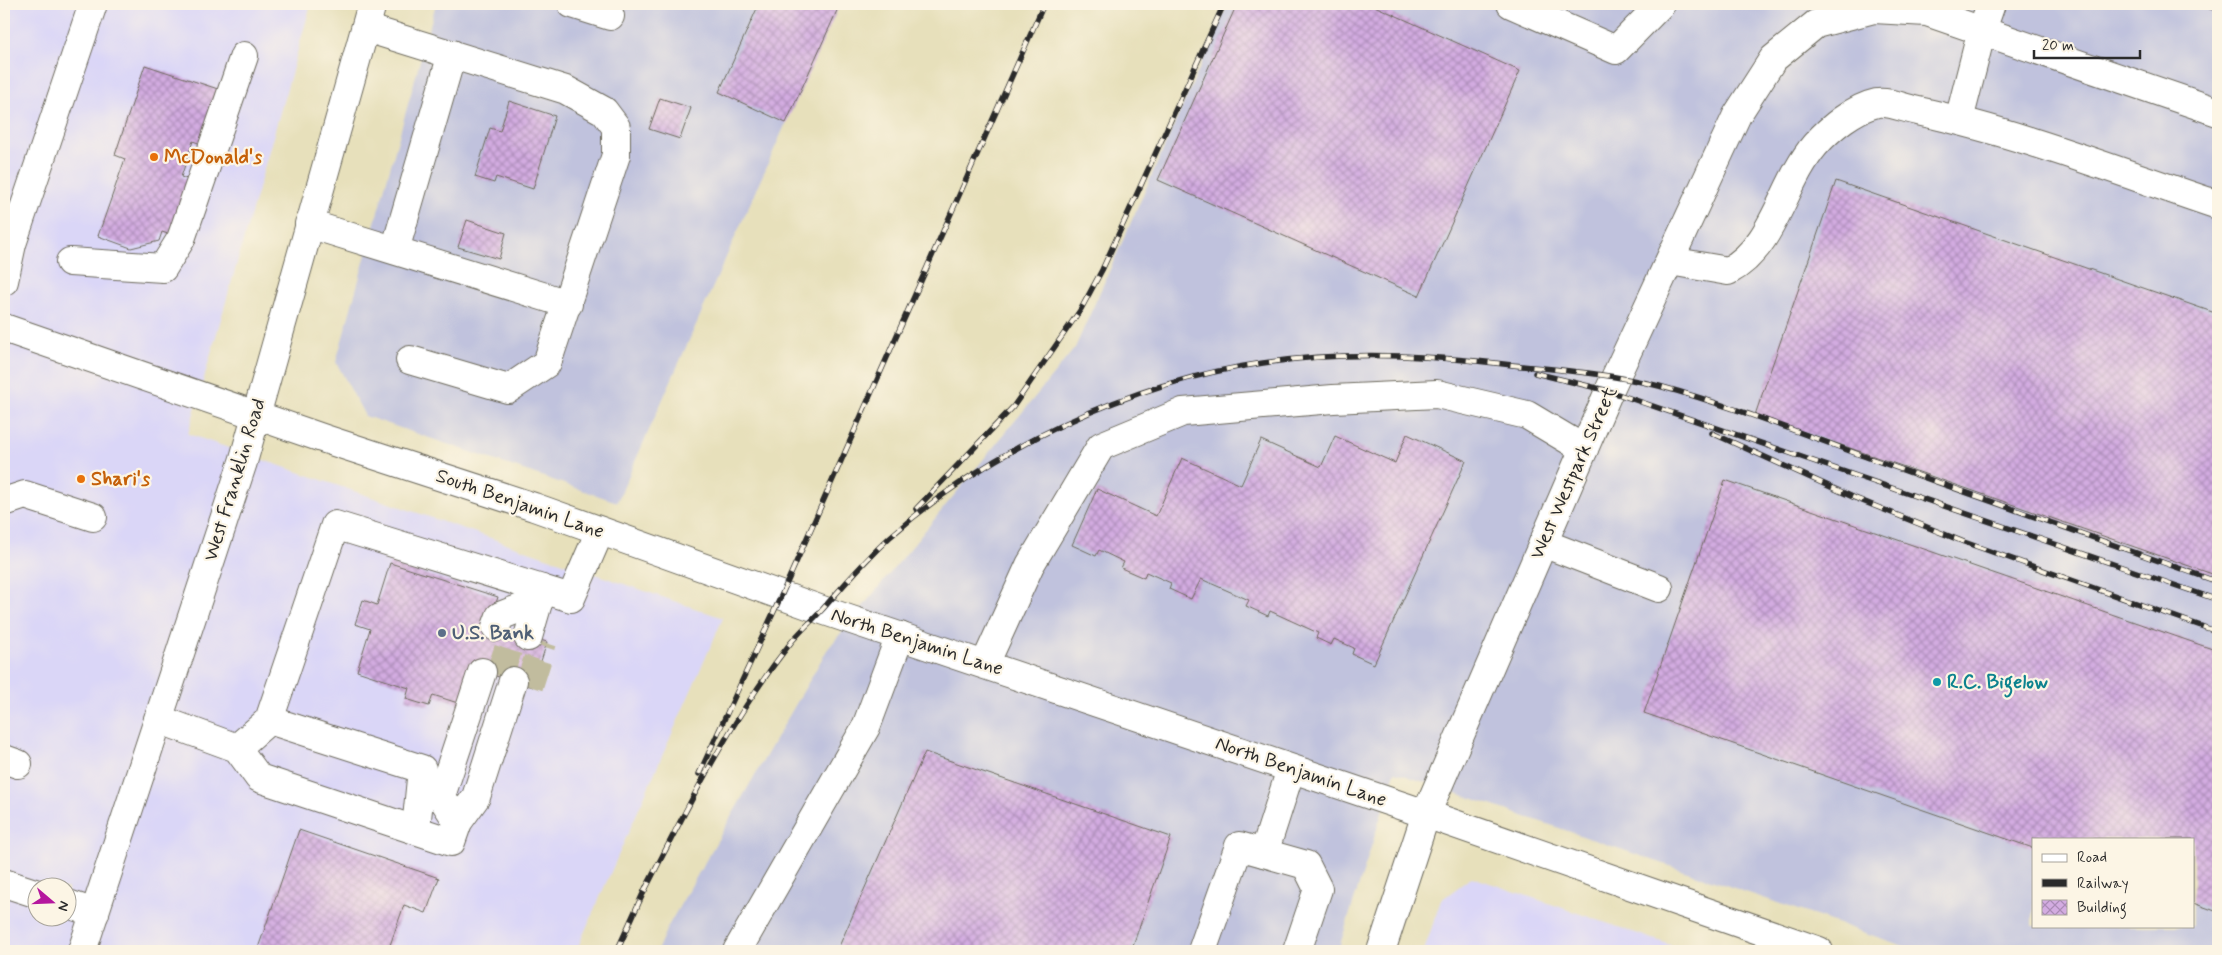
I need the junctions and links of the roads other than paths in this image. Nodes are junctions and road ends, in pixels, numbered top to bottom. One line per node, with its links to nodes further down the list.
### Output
1 (93, 4): 19 (street)
2 (572, 4): 8 (street)
3 (1511, 4): 4 (street)
4 (1661, 4)
5 (1991, 4): 9 (street)
6 (1812, 14): 9 (street); 17 (street, West Westpark Street)
7 (369, 16): 10 (street); 15 (street, West Franklin Road)
8 (610, 16)
9 (1982, 30): 12 (street); 13 (street)
10 (452, 54): 16 (street); 20 (street)
11 (244, 56): 18 (street)
12 (2218, 112)
13 (1959, 120): 14 (street); 17 (street)
14 (2218, 205)
15 (309, 224): 16 (street); 23 (street, West Franklin Road)
16 (395, 250): 20 (street)
17 (1670, 261): 24 (street, West Westpark Street)
18 (70, 262)
19 (4, 281)
20 (568, 304): 22 (street)
21 (4, 328): 23 (street, South Benjamin Lane)
22 (410, 360)
23 (257, 414): 27 (street, South Benjamin Lane); 34 (street, West Franklin Road)
24 (1584, 449): 28 (street, West Westpark Street); 33 (street)
25 (4, 502): 26 (street)
26 (93, 517)
27 (600, 530): 30 (street, South Benjamin Lane); 31 (street)
28 (1543, 543): 29 (street); 38 (street, West Westpark Street)
29 (1659, 588)
30 (782, 594): 32 (street, North Benjamin Lane)
31 (541, 595): 31 (street); 35 (street)
32 (900, 636): 33 (street, North Benjamin Lane); 47 (street)
33 (985, 664): 37 (street, North Benjamin Lane)
34 (158, 719): 36 (street); 45 (street, West Franklin Road)
35 (269, 720): 36 (street); 40 (street)
36 (238, 748): 40 (street)
37 (1291, 769): 38 (street, North Benjamin Lane); 41 (street)
38 (1426, 814): 50 (street, West Westpark Street); 51 (street, North Benjamin Lane)
39 (458, 822): 39 (street); 40 (street)
40 (416, 829)
41 (1264, 854): 48 (street); 49 (street)
42 (4, 883): 43 (street)
43 (28, 891)
44 (78, 907): 45 (street)
45 (95, 913): 46 (street, West Franklin Road)
46 (82, 951)
47 (737, 951)
48 (1202, 951)
49 (1297, 951)
50 (1381, 951)
51 (1819, 951)

